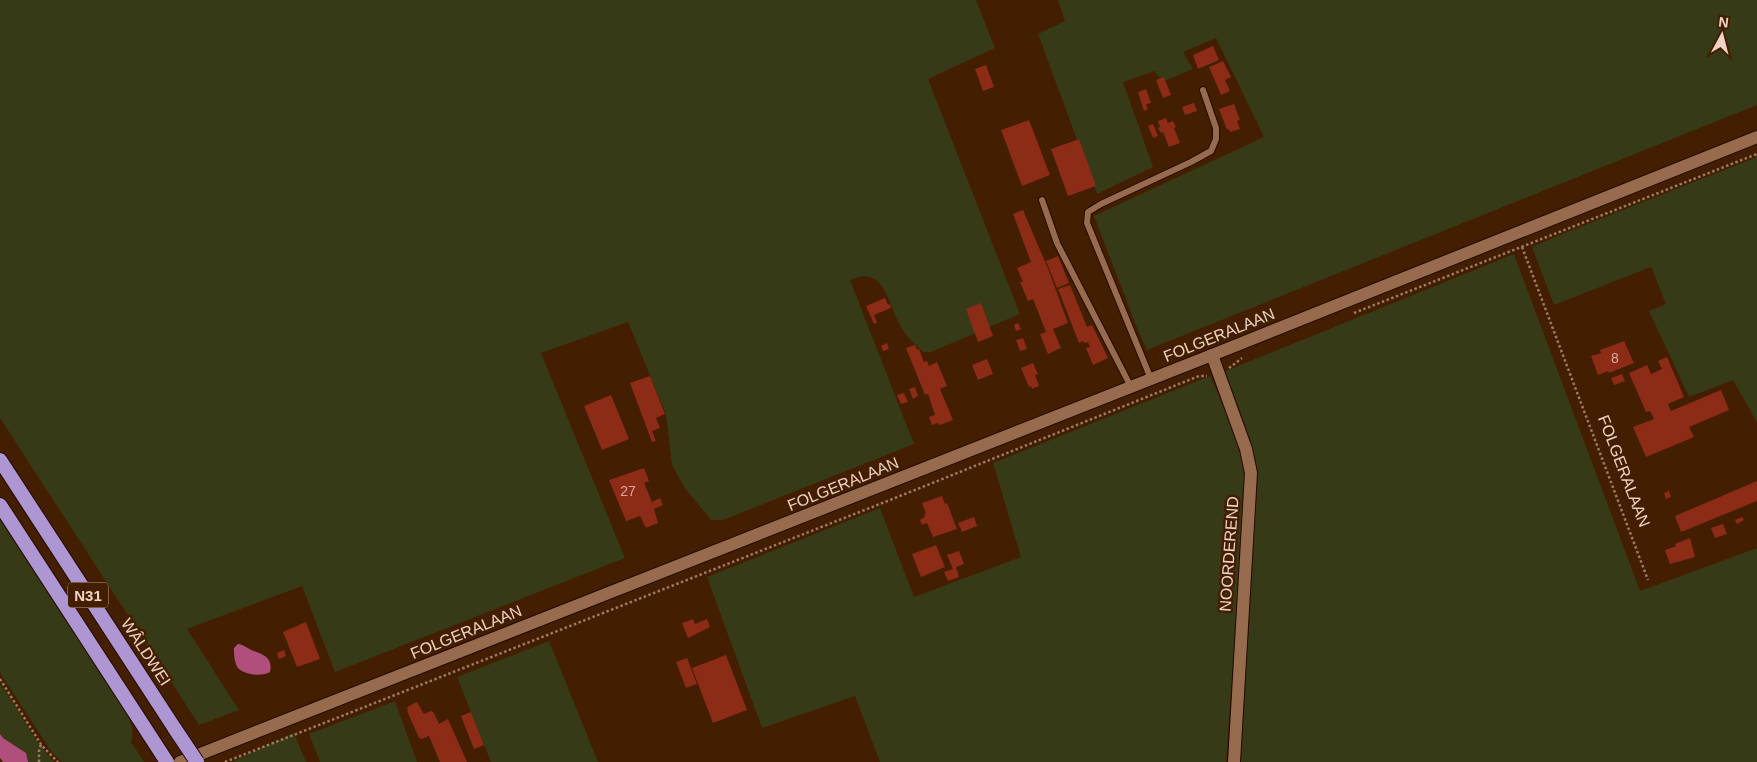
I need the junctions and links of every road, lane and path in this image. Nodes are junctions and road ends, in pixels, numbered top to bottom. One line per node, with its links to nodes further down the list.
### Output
1 (1203, 90): 11 (lane)
2 (1757, 137): 5 (main road, FOLGERALAAN)
3 (1757, 154): 6 (path)
4 (1042, 200): 12 (lane)
5 (1517, 234): 6 (path, FOLGERALAAN); 8 (main road, FOLGERALAAN)
6 (1522, 247): 7 (path); 15 (path, FOLGERALAAN)
7 (1346, 317)
8 (1212, 355): 10 (main road, NOORDEREND); 11 (main road, FOLGERALAAN)
9 (1247, 356): 10 (path)
10 (1219, 373): 23 (path); 24 (main road, NOORDEREND)
11 (1151, 380): 12 (main road, FOLGERALAAN)
12 (1131, 387): 21 (main road, FOLGERALAAN)
13 (0, 460): 22 (highway, WÂLDWEI / N31, bridge)
14 (0, 505): 20 (highway, N31)
15 (1648, 580)
16 (0, 679): 17 (path)
17 (41, 744): 18 (path); 19 (path)
18 (39, 762)
19 (58, 762)
20 (167, 762)
21 (180, 762)
22 (196, 762)
23 (225, 762)
24 (1234, 762)

